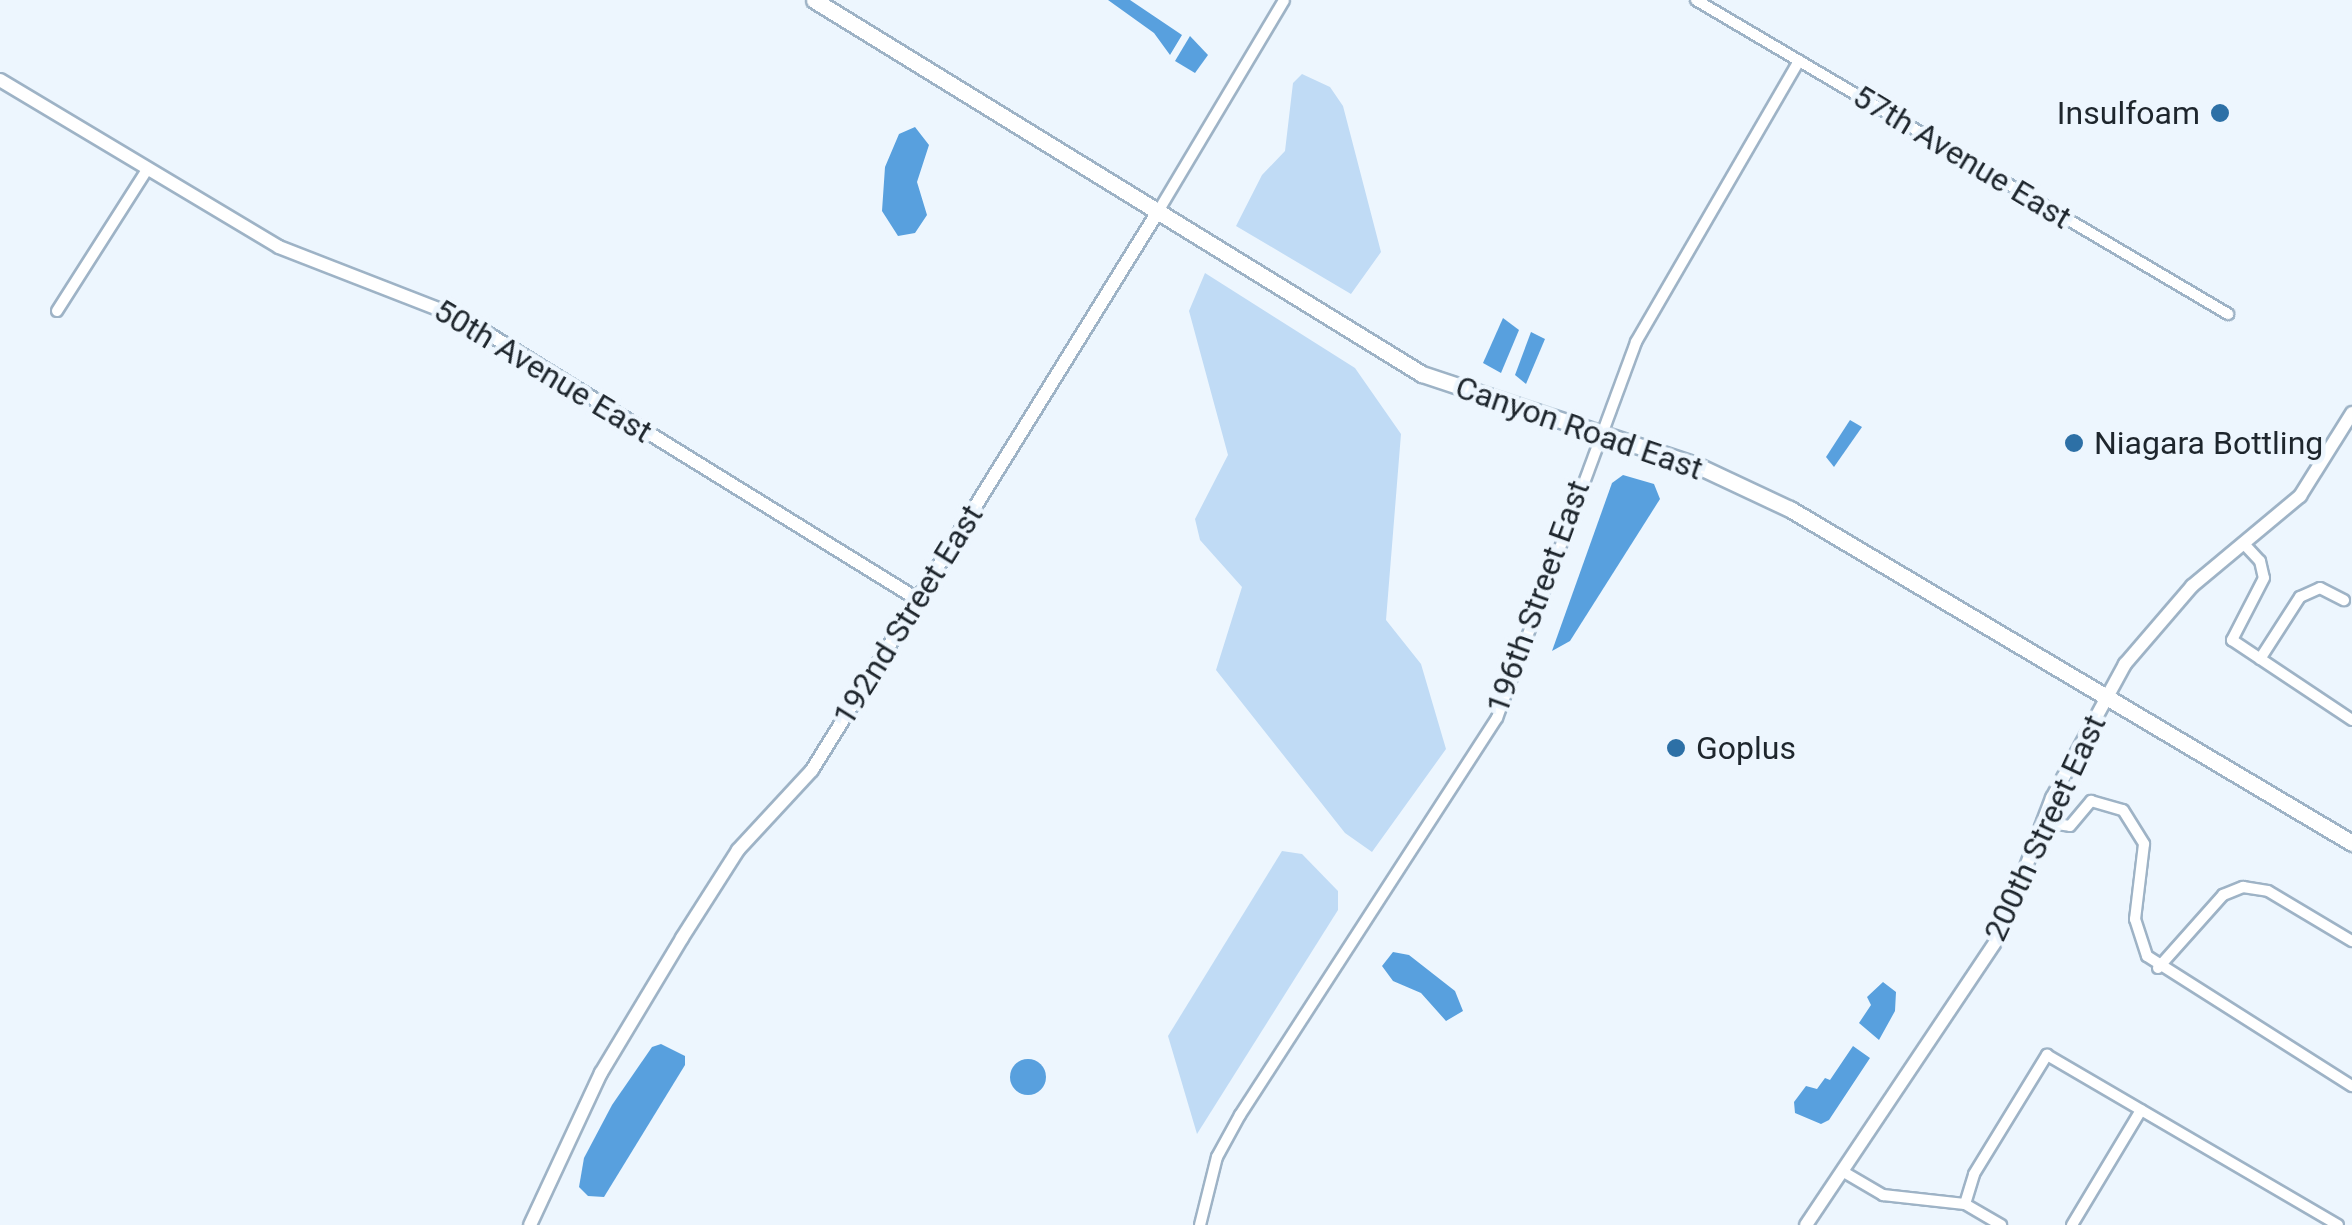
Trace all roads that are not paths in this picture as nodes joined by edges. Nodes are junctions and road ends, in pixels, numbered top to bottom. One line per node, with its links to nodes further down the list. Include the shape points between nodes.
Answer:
1 (1284, 0): 7 (street, 192nd Street East)
2 (1696, 0): 4 (street, 57th Avenue East)
3 (816, 1): 7 (main road, Canyon Road East)
4 (1799, 61): 9 (street, 57th Avenue East); 11 (street, 196th Street East, via 1656,306)
5 (0, 80): 6 (street, 50th Avenue East)
6 (148, 168): 8 (street); 13 (street, 50th Avenue East, via 308,261 437,304)
7 (1159, 210): 11 (main road, Canyon Road East, via 1422,374); 13 (street, 192nd Street East)
8 (57, 311)
9 (2228, 314)
10 (2351, 417): 12 (street, 200th Street East, via 2300,496)
11 (1597, 432): 16 (main road, Canyon Road East, via 1698,466 1790,509); 27 (street, 196th Street East, via 1497,718 1240,1115 1217,1157)
12 (2245, 544): 15 (street, via 2264,578 2232,640); 16 (street, 200th Street East, via 2153,626)
13 (917, 599): 26 (street, 192nd Street East, via 812,770 727,865 601,1073)
14 (2344, 600): 15 (street, via 2320,588 2300,596)
15 (2260, 659): 17 (street)
16 (2106, 698): 18 (street, 200th Street East); 19 (main road, Canyon Road East)
17 (2352, 720)
18 (2042, 822): 21 (street, via 2070,826 2091,801 2116,805 2132,820 2145,852 2134,919); 24 (street, 200th Street East, via 2000,935)
19 (2352, 843)
20 (2352, 940): 21 (street, via 2268,890 2242,887 2223,895)
21 (2158, 968): 22 (street)
22 (2352, 1086)
23 (2141, 1110): 25 (street, via 2047,1055 1974,1174); 30 (street); 31 (street)
24 (1842, 1171): 25 (street, via 1884,1195); 28 (street, 200th Street East)
25 (1965, 1204): 29 (street)
26 (530, 1225)
27 (1200, 1225)
28 (1806, 1225)
29 (2001, 1225)
30 (2072, 1225)
31 (2338, 1225)

